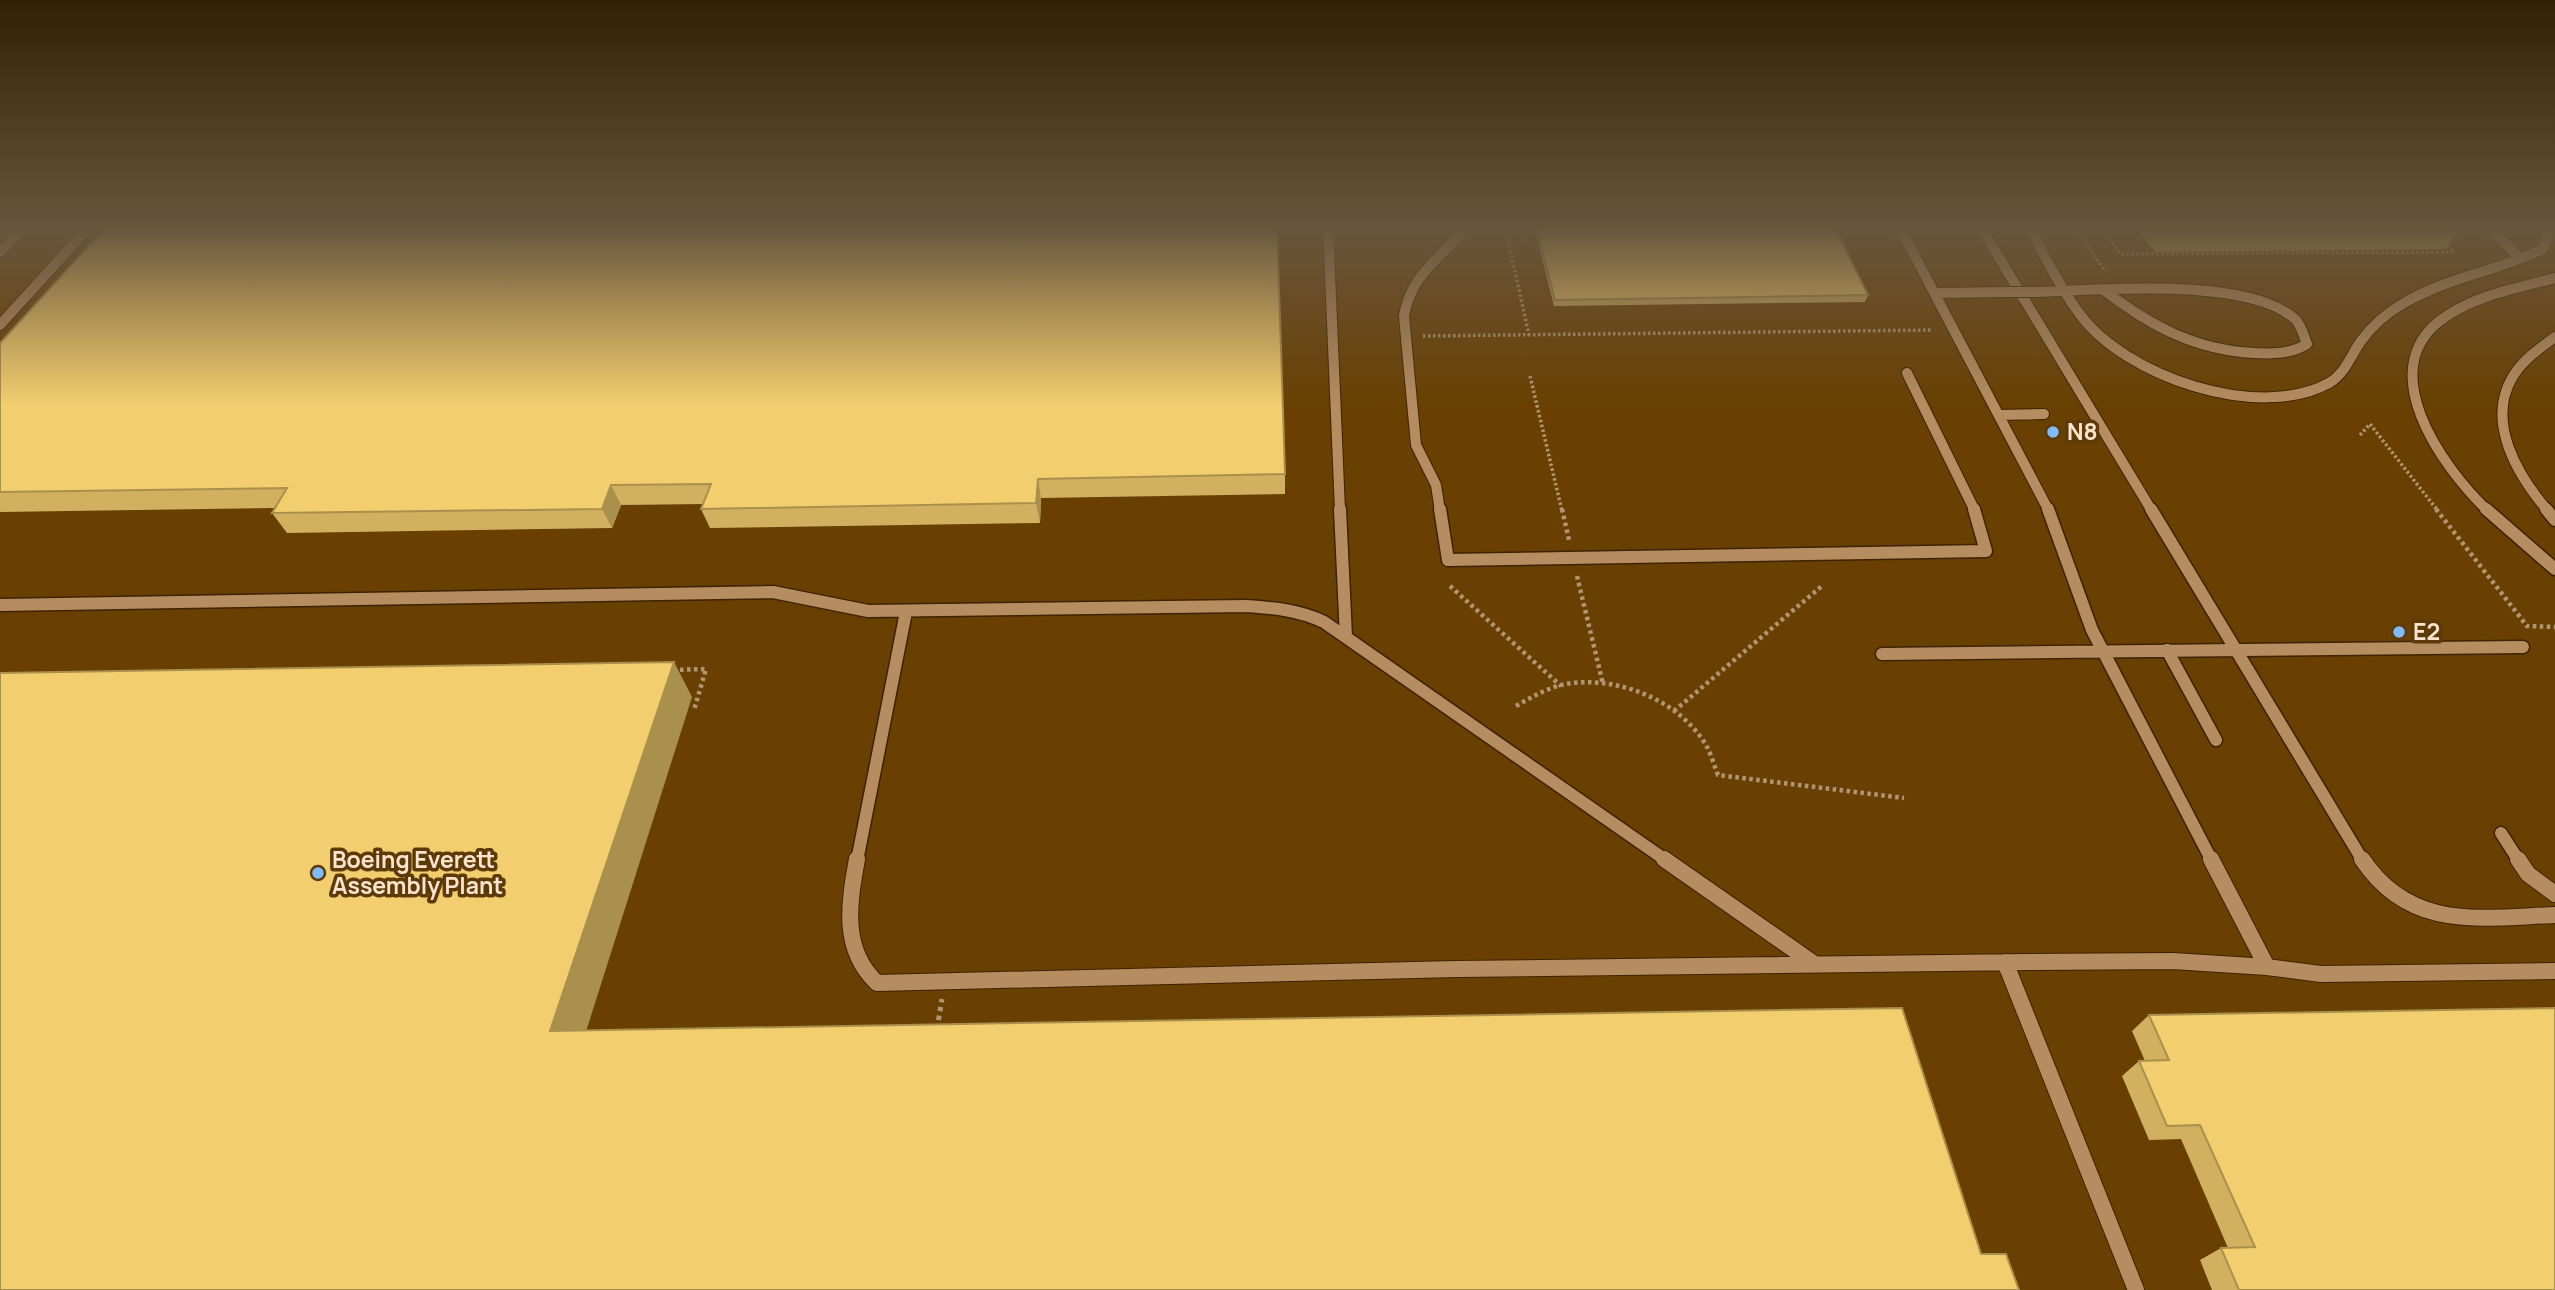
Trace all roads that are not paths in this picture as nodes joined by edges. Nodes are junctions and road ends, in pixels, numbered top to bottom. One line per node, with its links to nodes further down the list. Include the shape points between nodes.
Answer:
1 (35, 286): 12 (street)
2 (1331, 286): 21 (street)
3 (1412, 286): 14 (street, via 1406,296 1407,336 1416,445 1436,485 1448,560 1986,551 1975,512)
4 (1931, 286): 11 (street)
5 (2016, 286): 24 (street)
6 (2064, 286): 10 (street)
7 (2436, 286): 10 (street, via 2400,304 2373,326 2334,379 2315,390 2280,396 2218,391 2153,371 2101,338)
8 (2528, 286): 18 (street, via 2476,302 2428,331 2417,350 2413,378 2416,410 2440,457 2502,525)
9 (2105, 291): 9 (street, via 2242,295 2289,315 2302,325 2306,344 2300,349 2266,353 2203,348 2161,331); 10 (street)
10 (2067, 292): 11 (street, bridge)
11 (1935, 293): 16 (street)
12 (0, 325)
13 (2555, 337): 17 (street, via 2512,374 2505,389 2502,418 2517,468)
14 (1906, 373)
15 (2044, 414): 16 (street)
16 (1999, 415): 25 (street, via 2053,518)
17 (2555, 520)
18 (2555, 569)
19 (0, 605): 20 (street, via 773,592 868,611)
20 (905, 612): 21 (street, via 1246,606 1307,614); 32 (street, via 849,902 852,947 866,974 877,983)
21 (1346, 637): 32 (street)
22 (2523, 647): 24 (street)
23 (2167, 650): 24 (street); 25 (street); 27 (street)
24 (2237, 650): 30 (street, via 2345,832 2384,888 2414,907 2444,917)
25 (2103, 651): 26 (street); 33 (street)
26 (1882, 654)
27 (2216, 740)
28 (2501, 833): 29 (street, via 2528,874)
29 (2555, 894)
30 (2555, 915)
31 (2005, 962): 32 (street); 33 (street, via 2173,961); 35 (street)
32 (1814, 964)
33 (2266, 967): 34 (street, via 2321,974)
34 (2555, 971)
35 (2136, 1290)

